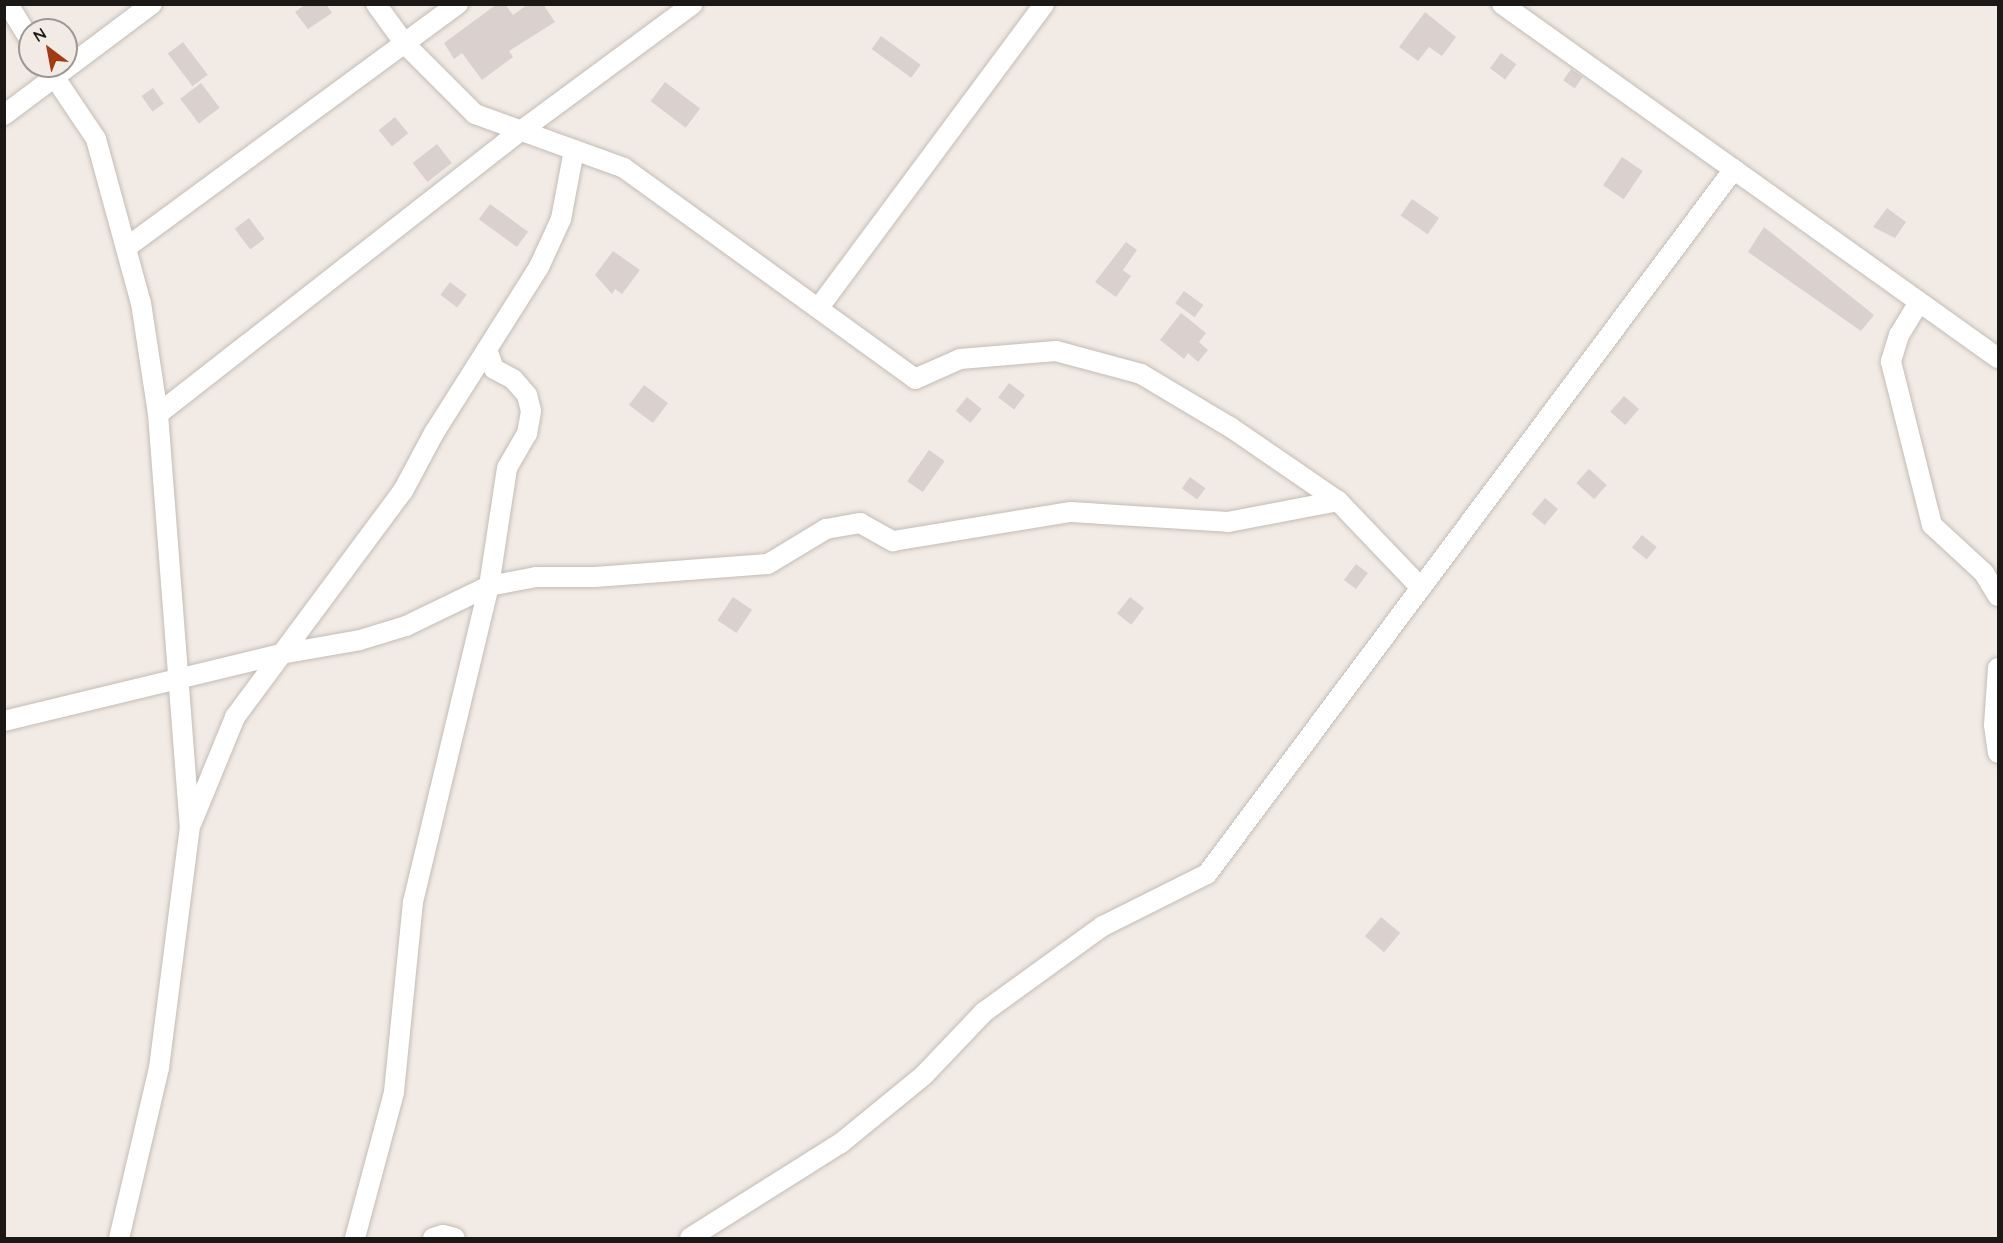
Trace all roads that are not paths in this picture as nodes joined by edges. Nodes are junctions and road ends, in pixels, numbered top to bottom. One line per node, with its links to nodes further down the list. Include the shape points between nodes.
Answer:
1 (8, 4): 8 (street)
2 (152, 4): 10 (street)
3 (376, 4): 9 (street)
4 (458, 4): 9 (street)
5 (693, 4): 14 (street)
6 (1044, 4): 19 (street)
7 (1502, 4): 16 (street)
8 (18, 20)
9 (405, 44): 14 (street, via 475,114); 17 (street)
10 (78, 54)
11 (44, 78): 13 (street)
12 (55, 78): 17 (street, via 96,139)
13 (4, 115)
14 (522, 130): 15 (street); 22 (street)
15 (574, 150): 19 (street, via 624,168); 20 (street, via 561,219 539,267)
16 (1734, 169): 18 (street); 25 (street)
17 (127, 247): 22 (street, via 141,303)
18 (1919, 302): 21 (street); 26 (street, via 1899,335 1890,362 1932,525 1984,573)
19 (820, 306): 23 (street, via 915,379 960,359 1056,351 1141,374 1230,427)
20 (487, 350): 24 (street, via 494,369 513,379 527,395 531,411 527,434 507,468); 27 (street, via 434,433 403,491)
21 (1998, 358)
22 (158, 414): 29 (street)
23 (1338, 501): 24 (street, via 1228,522 1071,512 893,541 860,523 826,529 768,564 595,577 536,577); 25 (street)
24 (489, 586): 27 (street, via 406,626 360,640); 34 (street, via 412,902 394,1092)
25 (1421, 588): 37 (street, via 1207,874 1103,926 984,1012 924,1075 841,1143)
26 (1998, 596)
27 (281, 654): 29 (street); 32 (street, via 235,717)
28 (1998, 668): 31 (street, via 1994,725)
29 (178, 678): 30 (street); 32 (street)
30 (4, 721)
31 (1998, 753)
32 (190, 826): 33 (street, via 159,1068)
33 (119, 1239)
34 (355, 1239)
35 (433, 1239): 36 (street, via 443,1235)
36 (455, 1239)
37 (690, 1239)

